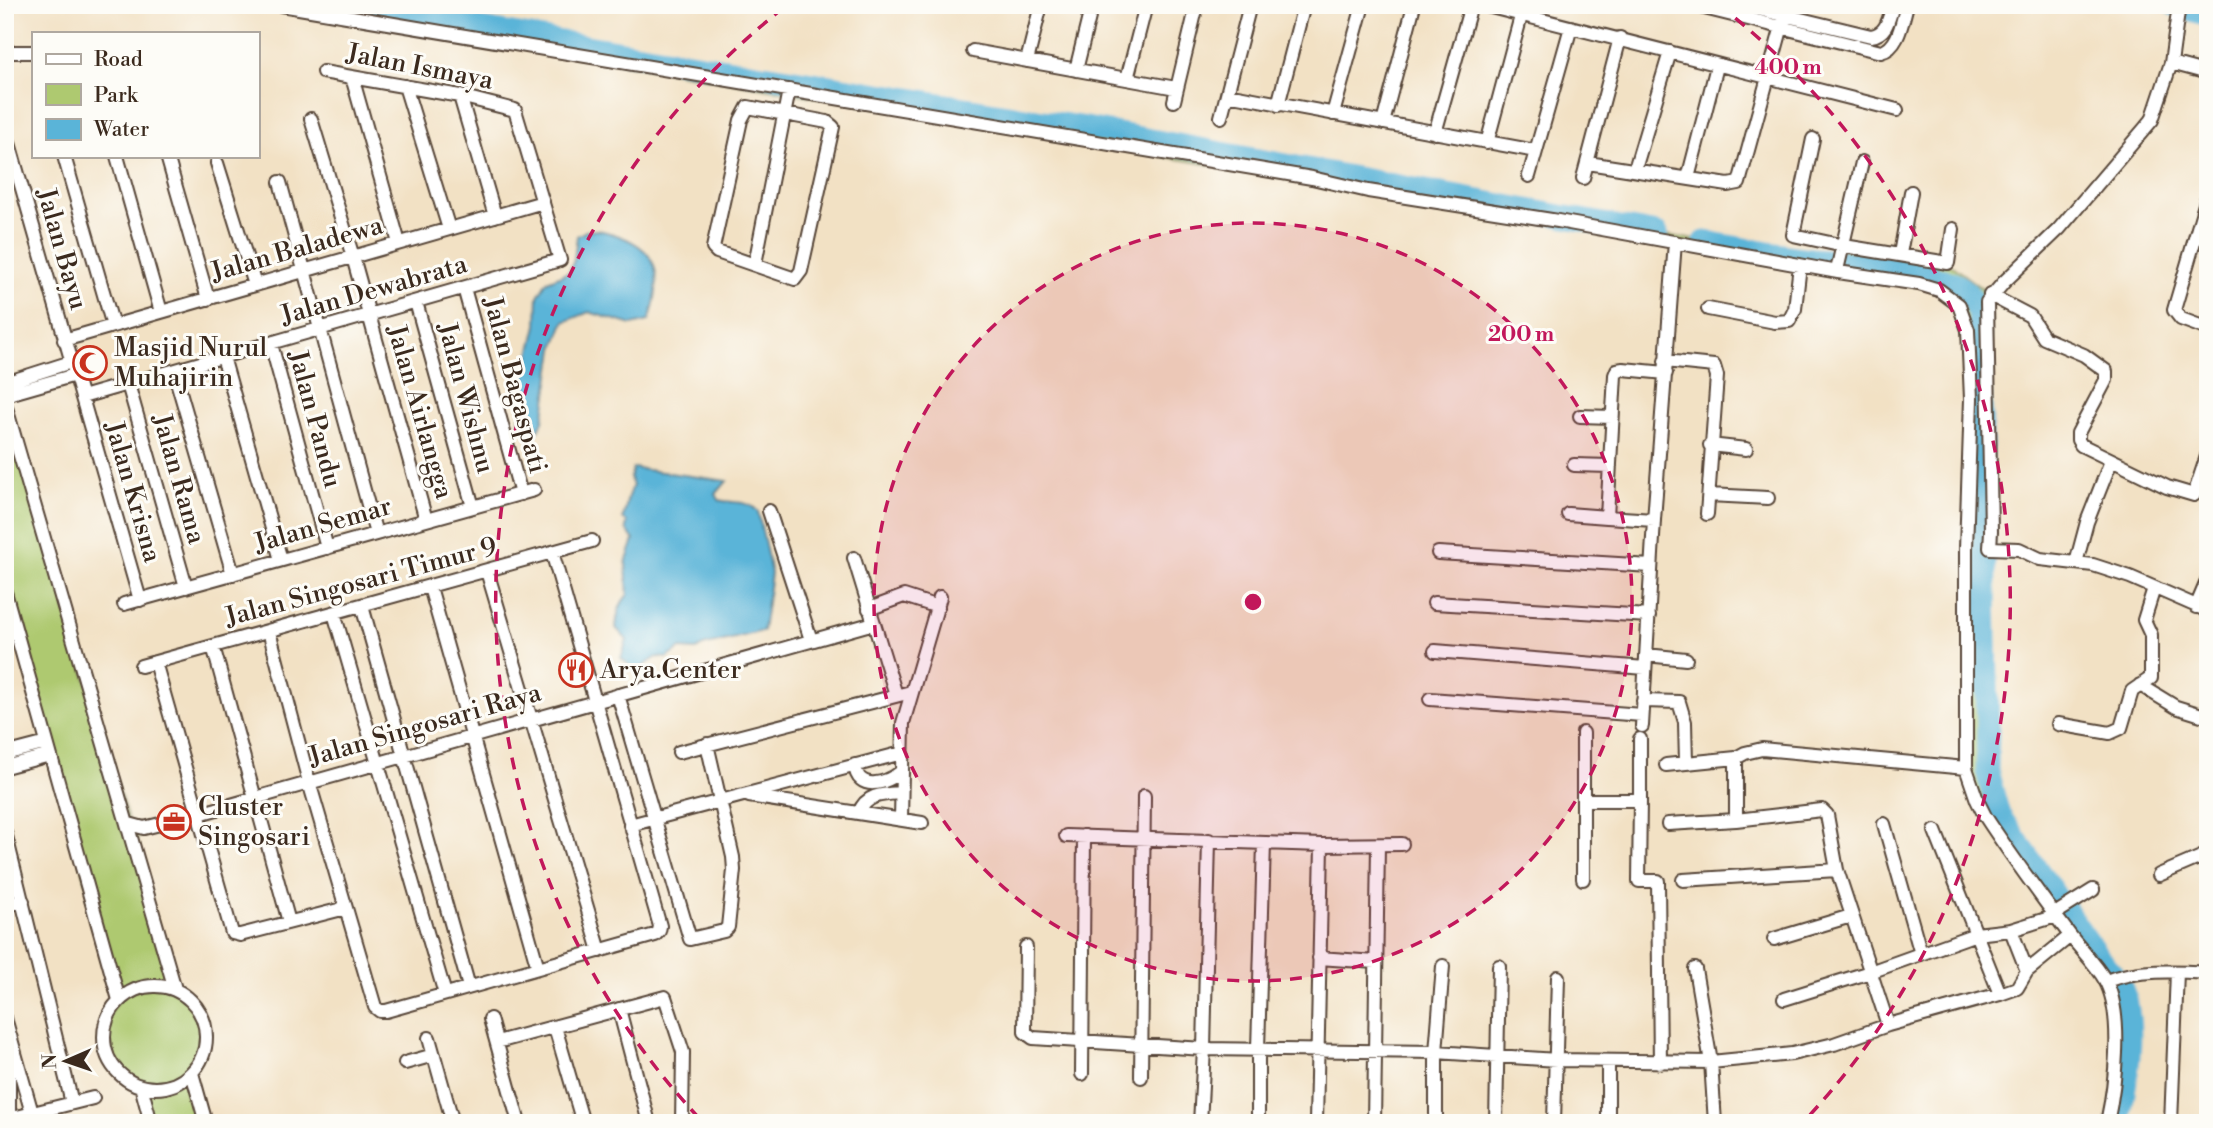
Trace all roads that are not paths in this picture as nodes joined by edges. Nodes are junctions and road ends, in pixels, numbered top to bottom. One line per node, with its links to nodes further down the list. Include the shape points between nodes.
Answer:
1 (281, 5): 16 (street)
2 (1041, 5): 29 (street)
3 (1092, 5): 32 (street)
4 (1146, 5): 37 (street)
5 (1197, 5): 37 (street, via 1175,95)
6 (1250, 5): 40 (street)
7 (1304, 5): 42 (street)
8 (1363, 5): 45 (street)
9 (1414, 5): 48 (street)
10 (1471, 5): 50 (street)
11 (1483, 5): 19 (street)
12 (1692, 5): 21 (street)
13 (1742, 5): 18 (street)
14 (1893, 5): 22 (street)
15 (1907, 5): 24 (street)
16 (311, 8): 39 (street)
17 (2177, 10): 30 (street)
18 (1785, 15): 21 (street); 22 (street, via 1866,36)
19 (1521, 16): 20 (street); 52 (street)
20 (1571, 27): 23 (street); 53 (street)
21 (1782, 29): 24 (street, via 1877,52 1888,50); 36 (street)
22 (1881, 33): 24 (street)
23 (1620, 38): 28 (street); 59 (street)
24 (1895, 42)
25 (973, 51): 29 (street)
26 (5, 52): 27 (street)
27 (32, 52)
28 (1670, 52): 31 (street); 60 (street)
29 (1027, 61): 32 (street)
30 (2171, 63): 34 (street); 83 (street, via 2152,120 2059,229)
31 (1717, 66): 36 (street); 62 (street)
32 (1076, 70): 37 (street)
33 (323, 72): 35 (street, Jalan Ismaya)
34 (2208, 73)
35 (352, 77): 38 (street, Jalan Ismaya); 72 (street)
36 (1769, 77): 43 (street); 62 (street, via 1740,181 1728,185)
37 (1126, 79)
38 (405, 86): 41 (street, Jalan Ismaya); 69 (street)
39 (789, 90): 44 (street); 71 (street)
40 (1227, 94): 42 (street); 46 (street)
41 (460, 96): 67 (street, Jalan Ismaya, via 514,110); 68 (street)
42 (1278, 105): 45 (street)
43 (1897, 110)
44 (785, 113): 77 (street); 77 (street, via 753,107 745,110 713,246 717,252); 77 (street, via 831,124 831,142 800,276 790,279)
45 (1333, 114): 48 (street)
46 (1221, 117)
47 (311, 119): 75 (street, Jalan Airlangga)
48 (1383, 123): 50 (street)
49 (5, 129): 92 (street, Jalan Bayu)
50 (1435, 133): 52 (street)
51 (1813, 139): 73 (street, via 1793,235)
52 (1487, 143): 53 (street)
53 (1536, 151): 61 (street)
54 (65, 158): 89 (street)
55 (118, 158): 87 (street)
56 (168, 158): 84 (street)
57 (1862, 162): 73 (street)
58 (217, 163): 81 (street)
59 (1588, 163): 60 (street); 63 (street)
60 (1635, 169): 62 (street)
61 (1529, 176)
62 (1688, 177)
63 (1583, 178)
64 (280, 182): 80 (street)
65 (1911, 192): 74 (street)
66 (2208, 194): 91 (street, via 2174,310 2181,319)
67 (543, 202): 68 (street, Jalan Baladewa); 76 (street, Jalan Ismaya)
68 (495, 216): 69 (street, Jalan Baladewa)
69 (449, 229): 72 (street, Jalan Baladewa)
70 (1953, 229): 74 (street, via 1948,262)
71 (1675, 242): 78 (street); 95 (street)
72 (399, 243): 75 (street, Jalan Baladewa)
73 (1844, 246): 74 (street); 79 (street)
74 (1900, 254)
75 (353, 257): 80 (street, Jalan Baladewa); 88 (street, Jalan Airlangga)
76 (558, 263): 82 (street, Jalan Dewabrata)
77 (755, 264)
78 (1800, 265): 79 (street); 86 (street, via 1795,309 1789,321 1775,323)
79 (1838, 269): 126 (street, via 1919,284 1939,290 1959,305 1971,351)
80 (304, 271): 81 (street, Jalan Baladewa); 90 (street)
81 (255, 285): 84 (street, Jalan Baladewa)
82 (464, 288): 85 (street, Jalan Dewabrata); 111 (street, Jalan Bagaspati)
83 (1990, 295): 108 (street, via 2030,316 2044,338 2084,355 2105,370 2107,377 2078,440); 126 (street)
84 (208, 299): 87 (street, Jalan Baladewa)
85 (416, 302): 88 (street, Jalan Dewabrata); 116 (street, Jalan Wishnu)
86 (1708, 309)
87 (161, 312): 89 (street, Jalan Baladewa)
88 (369, 315): 90 (street, Jalan Dewabrata); 121 (street, Jalan Airlangga)
89 (113, 326): 92 (street, Jalan Baladewa)
90 (322, 329): 93 (street, Jalan Dewabrata); 123 (street)
91 (2208, 329)
92 (64, 340): 96 (street, Jalan Bayu)
93 (271, 344): 94 (street, Jalan Dewabrata); 125 (street, Jalan Pandu)
94 (223, 357): 97 (street, Jalan Dewabrata); 130 (street)
95 (1666, 367): 104 (street, via 1617,370); 105 (street, via 1714,366 1717,376); 122 (street)
96 (73, 368): 98 (street); 100 (street); 101 (street, Jalan Krisna)
97 (174, 371): 99 (street, Jalan Dewabrata); 134 (street)
98 (5, 383)
99 (128, 384): 101 (street, Jalan Dewabrata); 136 (street, Jalan Rama)
100 (5, 395)
101 (82, 397): 140 (street, Jalan Krisna)
102 (5, 404): 200 (street)
103 (1580, 416): 104 (street)
104 (1612, 417): 110 (street)
105 (1710, 445): 106 (street); 112 (street)
106 (1746, 449)
107 (2208, 453): 113 (street)
108 (2111, 461): 113 (street); 131 (street)
109 (1574, 465): 110 (street)
110 (1610, 466): 120 (street)
111 (528, 492): 116 (street, Jalan Semar)
112 (1709, 495): 114 (street); 119 (street)
113 (2194, 495): 115 (street)
114 (1768, 498)
115 (2208, 499)
116 (473, 507): 121 (street, Jalan Semar)
117 (769, 511): 150 (street)
118 (1568, 514): 120 (street)
119 (1707, 514)
120 (1607, 517): 122 (street)
121 (426, 520): 123 (street, Jalan Semar)
122 (1654, 520): 132 (street)
123 (376, 534): 125 (street, Jalan Semar)
124 (593, 541): 127 (street, Jalan Singosari Timur 9)
125 (327, 548): 130 (street, Jalan Semar)
126 (1978, 549): 131 (street, via 2019,549 2040,559); 182 (street)
127 (552, 552): 133 (street, Jalan Singosari Timur 9); 162 (street)
128 (1438, 553): 132 (street)
129 (854, 558): 144 (street)
130 (281, 560): 134 (street, Jalan Semar)
131 (2076, 564): 138 (street, via 2093,565)
132 (1651, 566): 147 (street)
133 (487, 571): 137 (street, Jalan Singosari Timur 9); 165 (street)
134 (233, 574): 136 (street, Jalan Semar)
135 (2208, 579): 145 (street)
136 (186, 587): 140 (street, Jalan Semar)
137 (430, 587): 143 (street, Jalan Singosari Timur 9); 169 (street)
138 (2154, 588): 145 (street); 157 (street, via 2144,620 2151,635 2151,678)
139 (5, 592): 171 (street)
140 (141, 600): 142 (street, Jalan Semar)
141 (1434, 603): 147 (street)
142 (124, 604)
143 (362, 606): 146 (street, Jalan Singosari Timur 9); 175 (street)
144 (869, 609): 148 (street); 158 (street, via 904,596 939,602)
145 (2202, 609)
146 (334, 613): 149 (street, Jalan Singosari Timur 9); 178 (street)
147 (1649, 616): 155 (street)
148 (874, 623): 150 (street, Jalan Singosari Raya); 160 (street)
149 (269, 631): 151 (street, Jalan Singosari Timur 9); 185 (street)
150 (811, 640): 159 (street, Jalan Singosari Raya)
151 (213, 646): 154 (street, Jalan Singosari Timur 9); 189 (street)
152 (1435, 651): 155 (street)
153 (1686, 659): 155 (street)
154 (155, 662): 156 (street, Jalan Singosari Timur 9); 195 (street)
155 (1646, 662): 163 (street)
156 (141, 666)
157 (2140, 685): 164 (street, via 2176,707); 166 (street, via 2130,695 2119,731)
158 (911, 692): 160 (street); 173 (street)
159 (618, 695): 162 (street, Jalan Singosari Raya); 196 (street)
160 (896, 695): 170 (street)
161 (1430, 699): 167 (street)
162 (595, 701): 165 (street, Jalan Singosari Raya); 203 (street)
163 (1643, 701): 167 (street); 177 (street, via 1679,702 1685,722)
164 (2208, 717)
165 (531, 719): 169 (street, Jalan Singosari Raya); 233 (street)
166 (2058, 724)
167 (1641, 727): 191 (street)
168 (1583, 733): 190 (street)
169 (473, 735): 175 (street, Jalan Singosari Raya); 239 (street)
170 (707, 744): 172 (street); 192 (street)
171 (48, 749): 174 (street); 181 (street); 252 (street)
172 (679, 752)
173 (902, 753): 179 (street); 183 (street)
174 (5, 754)
175 (404, 755): 178 (street, Jalan Singosari Raya); 247 (street)
176 (1736, 758): 177 (street); 182 (street, via 1762,749); 198 (street)
177 (1686, 763): 180 (street)
178 (377, 764): 185 (street, Jalan Singosari Raya); 249 (street)
179 (855, 765): 183 (street, via 855,772 871,784 883,783); 184 (street)
180 (1666, 765)
181 (5, 768)
182 (1966, 768): 225 (street, via 1985,816)
183 (901, 772): 186 (street)
184 (795, 781): 187 (street); 193 (street, via 800,793)
185 (309, 782): 189 (street, Jalan Singosari Raya); 224 (street)
186 (901, 793): 194 (street, via 870,797); 197 (street)
187 (741, 795): 192 (street); 193 (street)
188 (1144, 796): 209 (street)
189 (254, 797): 195 (street, Jalan Singosari Raya); 227 (street)
190 (1583, 800): 191 (street); 219 (street)
191 (1640, 800): 274 (street, via 1639,881 1658,881)
192 (720, 801): 196 (street); 196 (street, via 734,863 728,928 695,939 688,935)
193 (797, 803): 194 (street)
194 (859, 813): 197 (street)
195 (195, 815): 204 (street); 227 (street, via 230,930 235,935)
196 (654, 818): 203 (street)
197 (901, 819): 199 (street)
198 (1736, 820): 201 (street); 217 (street, via 1824,811)
199 (922, 823)
200 (129, 824): 204 (street); 211 (street)
201 (1668, 824)
202 (1884, 824): 234 (street)
203 (630, 825): 233 (street, via 659,931)
204 (144, 830): 211 (street)
205 (1935, 831): 229 (street)
206 (5, 832): 222 (street)
207 (1066, 836): 208 (street)
208 (1084, 836): 209 (street); 259 (street)
209 (1144, 837): 210 (street); 261 (street)
210 (1209, 841): 212 (street); 263 (street)
211 (134, 842): 248 (street)
212 (1264, 843): 214 (street); 264 (street)
213 (1402, 844): 215 (street)
214 (1322, 845): 215 (street); 235 (street)
215 (1378, 845): 236 (street)
216 (2208, 854): 218 (street)
217 (1836, 870): 220 (street); 226 (street)
218 (2159, 874)
219 (1583, 879)
220 (1683, 880)
221 (2093, 890): 225 (street)
222 (23, 901): 223 (street); 280 (street)
223 (5, 905)
224 (346, 908): 227 (street); 249 (street, via 374,1007 386,1011)
225 (2058, 913): 228 (street); 230 (street)
226 (1851, 916): 231 (street); 242 (street)
227 (289, 922)
228 (2011, 930): 229 (street); 241 (street)
229 (1976, 934): 234 (street); 250 (street)
230 (2070, 936): 241 (street); 246 (street)
231 (1774, 939)
232 (1026, 947): 259 (street, via 1026,1035)
233 (600, 951): 239 (street)
234 (1921, 954): 242 (street)
235 (1319, 958): 236 (street); 265 (street)
236 (1376, 962): 266 (street)
237 (1443, 966): 267 (street)
238 (1499, 966): 269 (street)
239 (538, 968): 247 (street)
240 (1695, 969): 272 (street)
241 (2027, 971): 250 (street, via 2017,988)
242 (1870, 972): 251 (street); 256 (street)
243 (2177, 972): 244 (street); 246 (street); 300 (street)
244 (2208, 973)
245 (1558, 977): 270 (street)
246 (2110, 979): 299 (street, via 2115,1078)
247 (469, 987): 249 (street)
248 (175, 989): 252 (street, via 145,986); 275 (street, via 198,1008 205,1027 203,1056)
249 (444, 994)
250 (2000, 994): 256 (street)
251 (1784, 999)
252 (119, 1000): 278 (street, via 105,1026 107,1055 117,1071)
253 (619, 1009): 257 (street); 288 (street); 289 (street, via 665,996 682,1052)
254 (5, 1018): 262 (street)
255 (490, 1019): 260 (street)
256 (1888, 1026): 272 (street, via 1792,1054)
257 (555, 1027): 260 (street); 287 (street)
258 (429, 1038): 268 (street)
259 (1082, 1041): 261 (street); 276 (street)
260 (497, 1042): 286 (street)
261 (1141, 1045): 263 (street); 277 (street)
262 (9, 1046): 281 (street); 282 (street)
263 (1204, 1049): 264 (street); 290 (street)
264 (1258, 1049): 265 (street); 291 (street)
265 (1317, 1050): 266 (street); 292 (street)
266 (1376, 1051): 267 (street); 293 (street)
267 (1436, 1052): 269 (street); 294 (street)
268 (434, 1055): 273 (street); 285 (street)
269 (1497, 1058): 270 (street); 295 (street)
270 (1557, 1060): 271 (street); 296 (street)
271 (1608, 1062): 274 (street); 297 (street)
272 (1711, 1062): 274 (street); 298 (street)
273 (405, 1063)
274 (1660, 1063)
275 (192, 1073): 278 (street, via 164,1088); 284 (street)
276 (1082, 1074)
277 (1141, 1077)
278 (141, 1086): 283 (street)
279 (93, 1098): 280 (street)
280 (72, 1103): 281 (street)
281 (33, 1113): 282 (street)
282 (7, 1120)
283 (151, 1123)
284 (206, 1123)
285 (453, 1123)
286 (519, 1123)
287 (583, 1123)
288 (649, 1123)
289 (682, 1123)
290 (1200, 1123)
291 (1258, 1123)
292 (1316, 1123)
293 (1374, 1123)
294 (1436, 1123)
295 (1496, 1123)
296 (1554, 1123)
297 (1608, 1123)
298 (1715, 1123)
299 (2107, 1123)
300 (2171, 1123)

